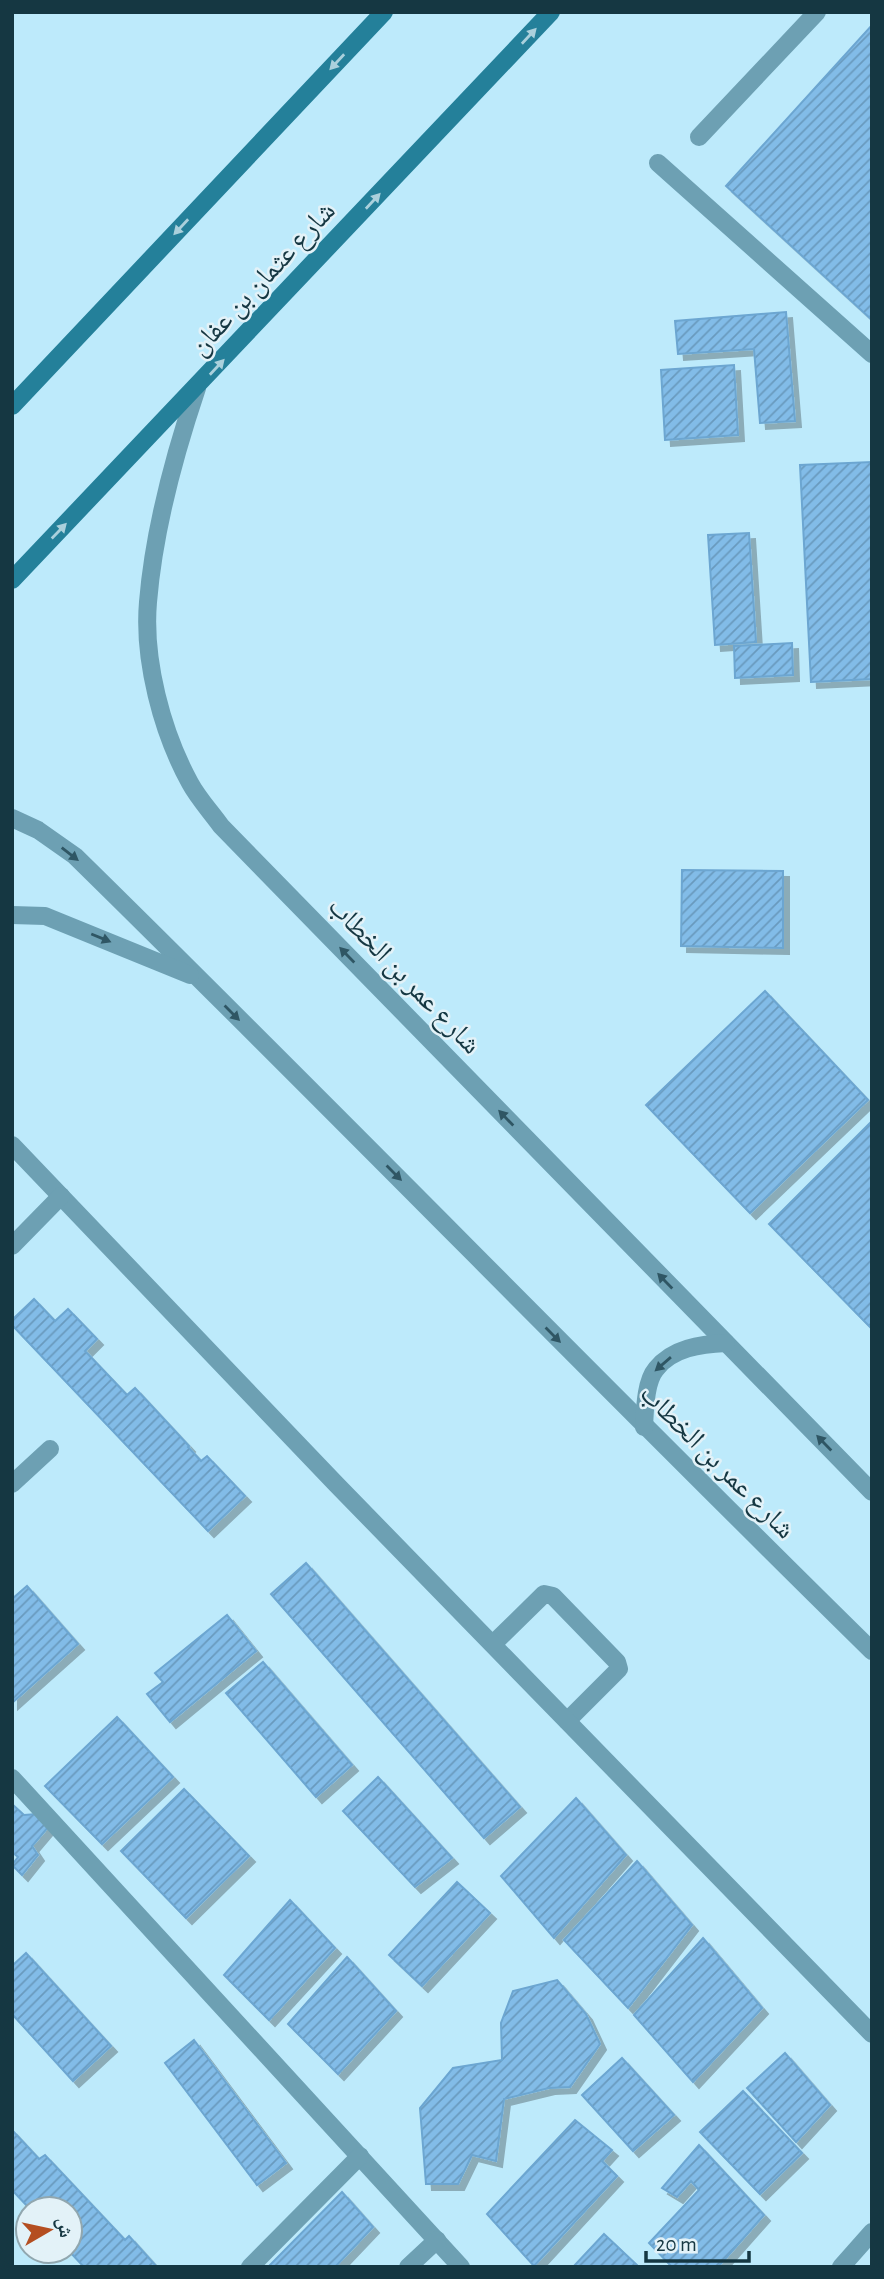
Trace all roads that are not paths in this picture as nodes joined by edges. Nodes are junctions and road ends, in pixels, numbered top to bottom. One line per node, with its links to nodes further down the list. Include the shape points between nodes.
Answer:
1 (384, 12): 8 (main road, one-way to 8)
2 (551, 12): 7 (main road, شارع عثمان بن عفان, one-way to 2)
3 (817, 12): 4 (street)
4 (699, 137)
5 (658, 163): 6 (street)
6 (872, 354)
7 (197, 388): 9 (main road, شارع عثمان بن عفان, one-way to 7); 16 (street, شارع عمر بن الخطاب, one-way to 7, via 221,826 190,783 164,726 150,666 147,604 165,499)
8 (12, 406)
9 (12, 580)
10 (12, 818): 12 (street, شارع عمر بن الخطاب, one-way to 12, via 75,856)
11 (12, 915): 12 (street, one-way to 12, via 45,916)
12 (197, 978): 17 (street, شارع عمر بن الخطاب, one-way to 17)
13 (12, 1145): 14 (street)
14 (61, 1196): 15 (street); 21 (street)
15 (12, 1246)
16 (726, 1343): 17 (street, one-way to 17, via 699,1344 655,1369 646,1397); 20 (street, شارع عمر بن الخطاب, one-way to 16)
17 (644, 1427): 22 (street, شارع عمر بن الخطاب)
18 (50, 1449): 19 (street)
19 (12, 1484)
20 (872, 1492)
21 (493, 1644): 23 (street); 23 (street, via 547,1594 617,1662 619,1669)
22 (872, 1651)
23 (567, 1721): 25 (street)
24 (12, 1778): 26 (street)
25 (872, 2034)
26 (360, 2156): 28 (street); 30 (street)
27 (872, 2232): 29 (street)
28 (437, 2240): 31 (street); 32 (street)
29 (846, 2265)
30 (250, 2267)
31 (408, 2267)
32 (461, 2267)

